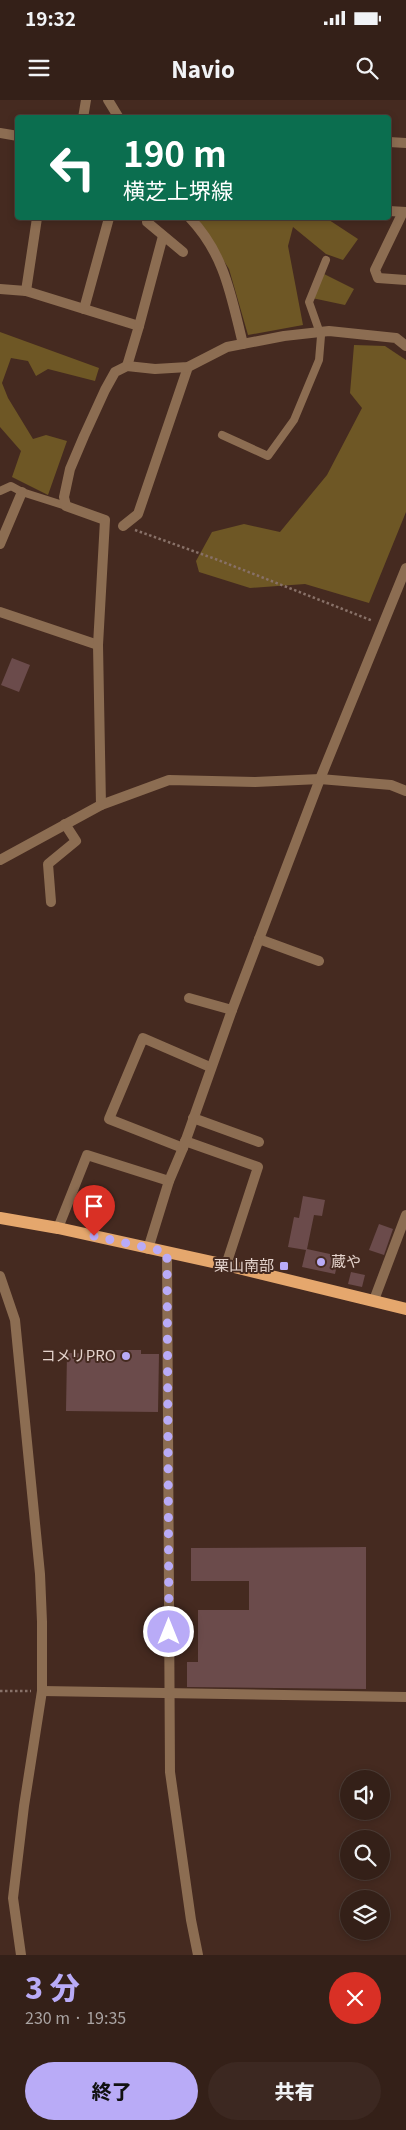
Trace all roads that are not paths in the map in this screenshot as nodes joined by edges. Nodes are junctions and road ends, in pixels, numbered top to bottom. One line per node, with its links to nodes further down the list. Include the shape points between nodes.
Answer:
1 (86, 100): 3 (street)
2 (108, 100): 4 (street)
3 (84, 115)
4 (117, 115)
5 (0, 133): 6 (street)
6 (15, 136)
7 (391, 142): 8 (street)
8 (406, 142)
9 (391, 211): 10 (street)
10 (405, 212): 18 (street, via 375,270 378,278)
11 (37, 220): 20 (street)
12 (108, 220): 21 (street)
13 (192, 220): 24 (street, via 202,230 226,275)
14 (147, 222): 15 (street)
15 (163, 236): 16 (street); 22 (street)
16 (183, 252)
17 (326, 260): 23 (lane, via 309,302)
18 (406, 280)
19 (0, 289): 20 (street)
20 (26, 291): 21 (street)
21 (84, 309): 22 (street)
22 (139, 326): 26 (street)
23 (320, 332): 24 (street); 25 (street, via 396,338); 28 (lane, via 319,360 294,420 268,456)
24 (243, 344): 27 (street, via 227,347)
25 (406, 346)
26 (126, 366): 27 (street, via 155,369); 31 (street, via 115,372 104,390 70,469 64,497)
27 (188, 367): 32 (street, via 138,514)
28 (222, 435)
29 (0, 491): 30 (lane, via 11,486)
30 (22, 492): 31 (lane); 33 (street)
31 (66, 506): 36 (street, via 105,520)
32 (123, 526)
33 (0, 544)
34 (406, 568): 37 (street)
35 (0, 612): 36 (street)
36 (98, 645): 39 (street)
37 (320, 779): 38 (street, via 392,785); 39 (street, via 255,782 168,780); 43 (street)
38 (406, 790)
39 (101, 805): 40 (street)
40 (65, 824): 41 (street); 42 (street, via 76,841 48,864)
41 (0, 860)
42 (51, 902)
43 (259, 939): 44 (street); 46 (street)
44 (319, 961)
45 (189, 998): 46 (street)
46 (232, 1010): 47 (street)
47 (210, 1067): 48 (street); 50 (street, via 143,1038 108,1119)
48 (193, 1118): 49 (street); 50 (street)
49 (259, 1142)
50 (184, 1145): 51 (street); 57 (street, via 258,1167)
51 (169, 1181): 54 (street, via 87,1155); 55 (street)
52 (406, 1215): 59 (street)
53 (0, 1218): 54 (main road)
54 (58, 1228): 55 (main road)
55 (148, 1249): 56 (main road)
56 (167, 1252): 57 (main road); 62 (street)
57 (226, 1265): 59 (main road)
58 (0, 1276): 61 (street, via 15,1320 40,1574)
59 (374, 1300): 60 (main road)
60 (406, 1308)
61 (42, 1690): 62 (street); 64 (street, via 13,1898)
62 (169, 1692): 63 (street); 65 (street, via 173,1802)
63 (406, 1697)
64 (21, 1955)
65 (198, 1955)

